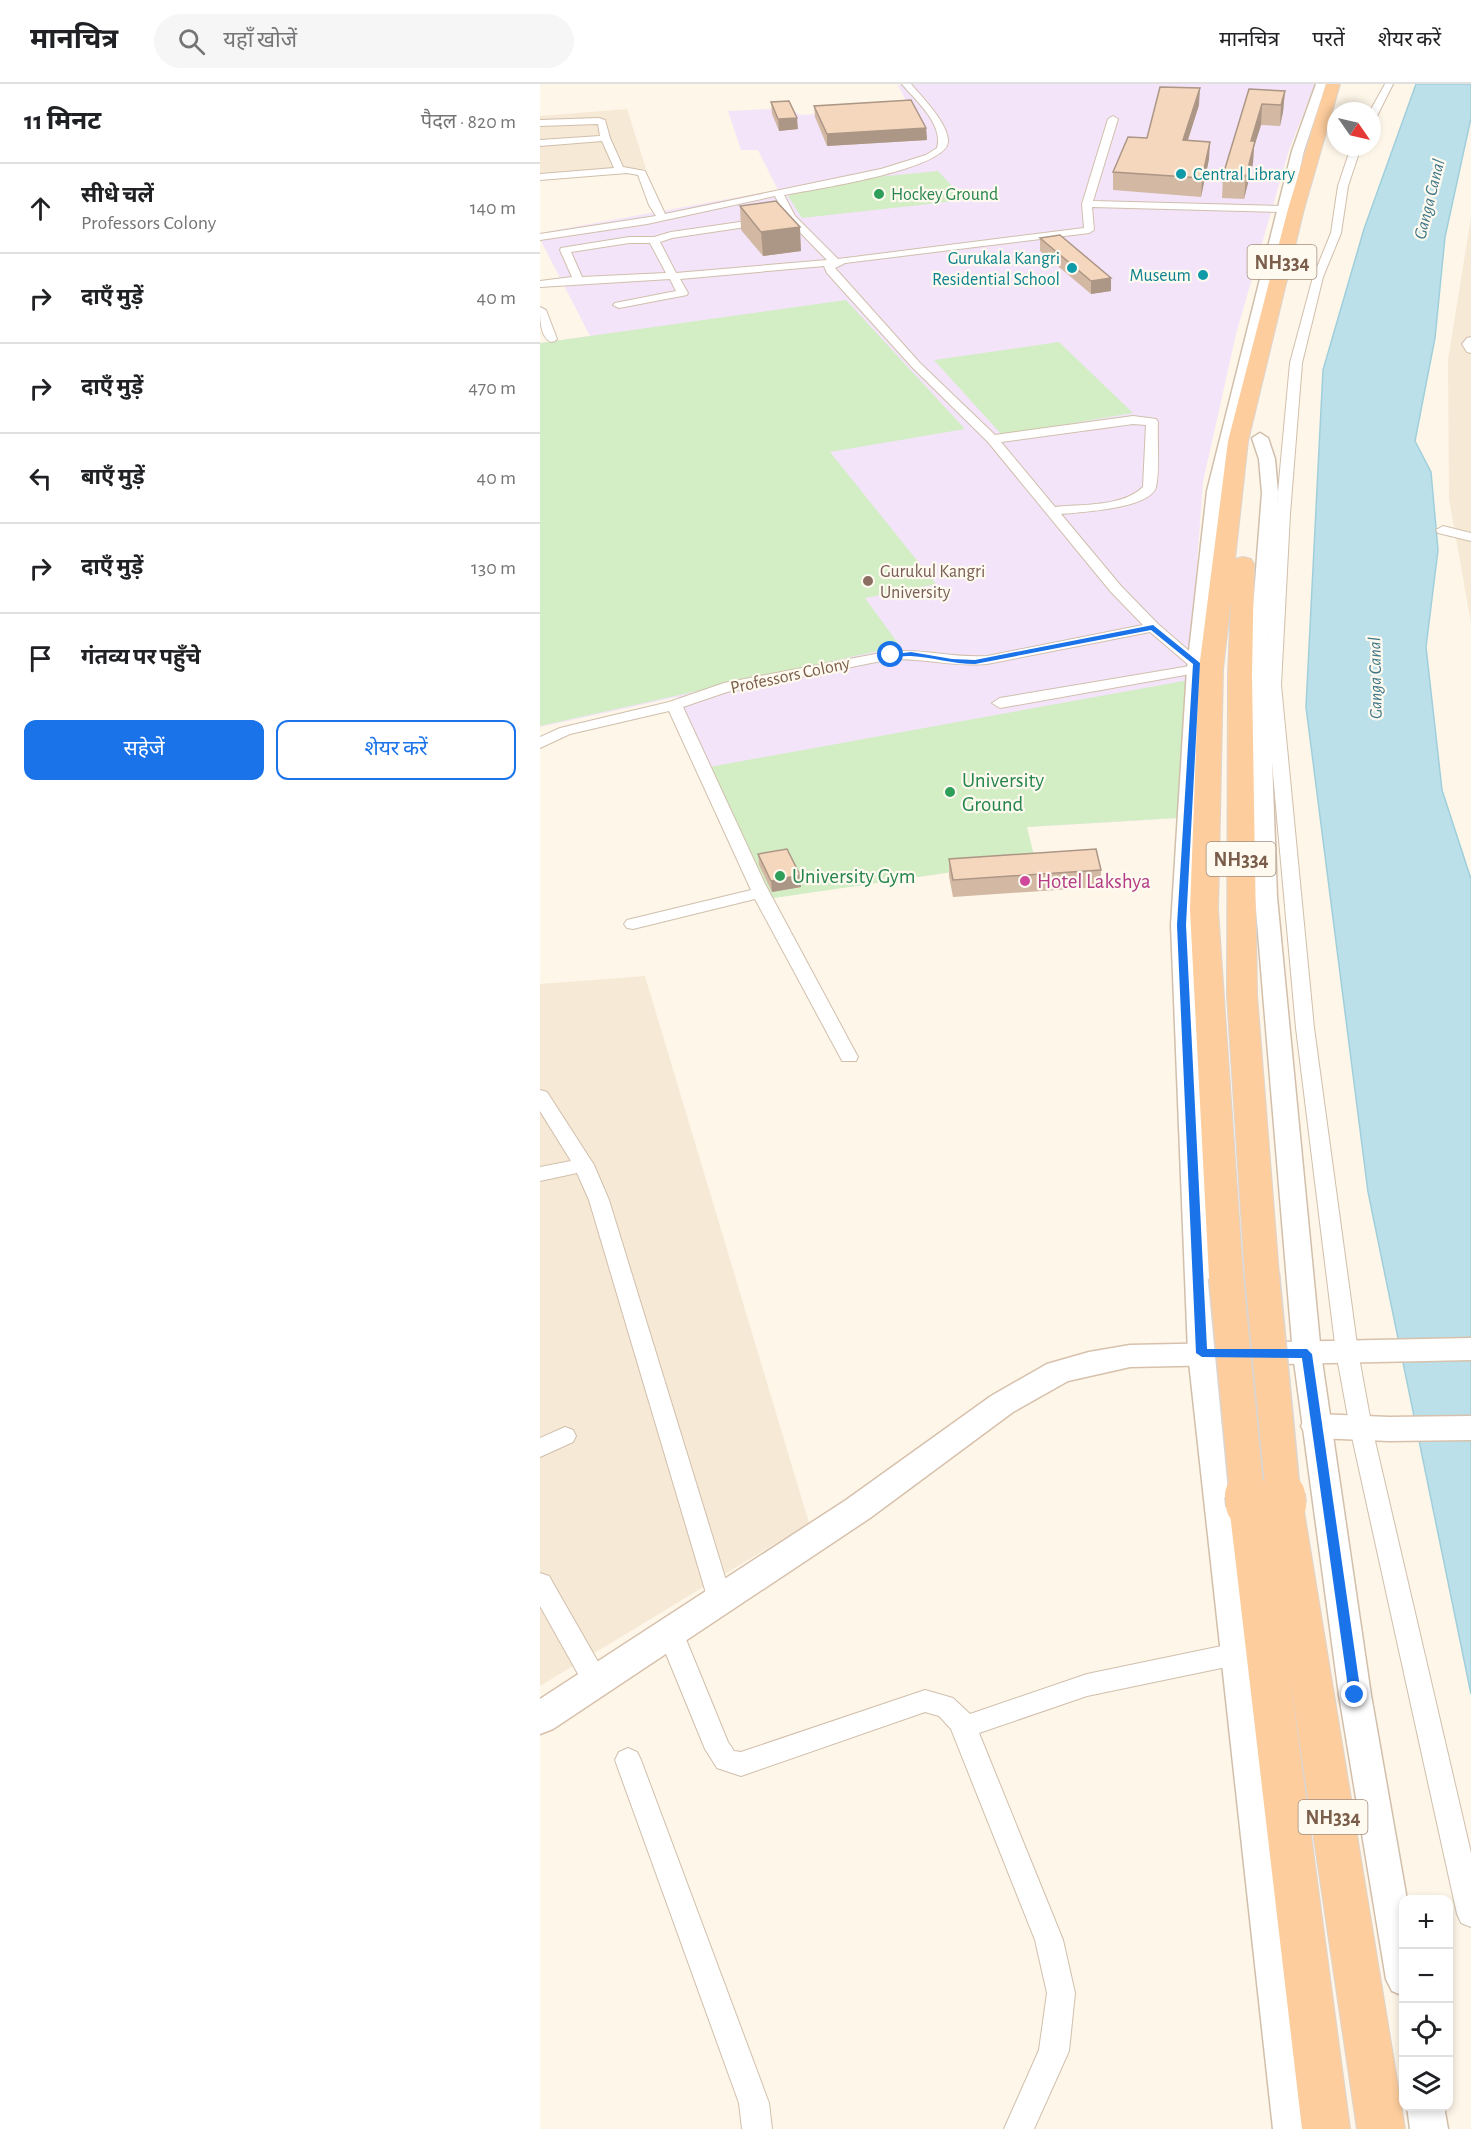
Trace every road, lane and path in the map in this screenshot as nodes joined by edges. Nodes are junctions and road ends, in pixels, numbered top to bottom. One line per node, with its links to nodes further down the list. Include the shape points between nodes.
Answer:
1 (906, 84): 17 (street, via 928,108 938,127 943,143 940,150 891,171)
2 (1321, 84): 19 (street, via 1298,151)
3 (1334, 84): 61 (highway, NH334, bridge, via 1296,209 1238,441 1211,669 1204,910 1226,1277)
4 (1389, 84): 5 (street)
5 (1379, 102)
6 (1113, 119): 18 (street)
7 (542, 123): 8 (street, via 599,121); 9 (street)
8 (605, 138): 9 (street); 14 (street)
9 (545, 143): 10 (street)
10 (554, 153)
11 (1328, 156): 20 (highway)
12 (1353, 156): 53 (street, via 1343,186 1336,233 1318,277 1296,363 1273,685 1305,1028)
13 (557, 164): 15 (street)
14 (620, 171): 15 (street); 22 (street, via 642,173)
15 (560, 176): 16 (street)
16 (540, 177)
17 (778, 193): 21 (street); 22 (street)
18 (1087, 204): 19 (street); 25 (street, via 1089,230)
19 (1284, 209): 40 (street, via 1215,491)
20 (1313, 211)
21 (791, 217): 24 (street); 25 (street)
22 (662, 218): 23 (street)
23 (540, 237)
24 (655, 240): 26 (street); 27 (street, via 565,250)
25 (835, 262): 26 (street); 35 (street, via 831,271 916,365)
26 (674, 276): 27 (street); 29 (street, via 681,294)
27 (578, 280): 28 (street)
28 (540, 284)
29 (619, 305)
30 (540, 310): 31 (street)
31 (551, 339)
32 (1471, 340): 33 (street)
33 (1471, 350)
34 (1262, 427): 55 (street, via 1270,493 1259,647 1266,897); 61 (highway, NH334, bridge, via 1250,496 1241,589 1240,719 1242,995 1262,1275)
35 (992, 439): 36 (street); 36 (street, via 1133,420 1152,422 1146,494 1130,501)
36 (1054, 511): 39 (street, via 1116,589)
37 (1443, 530): 38 (street)
38 (1471, 537)
39 (1153, 627): 40 (street); 42 (street, Professors Colony, via 975,662 891,655 754,681)
40 (1196, 666): 41 (street); 54 (street, via 1182,925)
41 (1000, 703)
42 (674, 705): 43 (street, Professors Colony); 46 (street)
43 (565, 731): 44 (street); 45 (street, Professors Colony)
44 (540, 735)
45 (540, 743)
46 (760, 893): 47 (street); 48 (street)
47 (633, 924)
48 (849, 1057)
49 (540, 1096): 50 (street)
50 (584, 1165): 51 (street); 63 (street, via 616,1250)
51 (540, 1174)
52 (1471, 1349): 53 (main road)
53 (1347, 1352): 55 (main road); 57 (street)
54 (1202, 1353): 55 (main road); 63 (main road, via 1130,1356 1058,1372 1002,1404 858,1509); 65 (street)
55 (1307, 1354): 56 (street)
56 (1317, 1426): 57 (main road); 71 (street, via 1355,1695)
57 (1375, 1428): 58 (main road); 70 (street)
58 (1471, 1428)
59 (565, 1436): 60 (street)
60 (540, 1448)
61 (1266, 1505): 76 (highway, NH334); 77 (highway, NH334)
62 (540, 1583): 66 (street)
63 (720, 1600): 64 (main road)
64 (670, 1632): 66 (main road); 68 (street, via 726,1760 741,1764 925,1701 942,1703)
65 (1236, 1654): 68 (street, via 1087,1684); 75 (street)
66 (596, 1682): 67 (main road)
67 (540, 1718)
68 (964, 1727): 74 (street, via 1049,1940 1061,1993 1054,2051)
69 (628, 1760): 73 (street, via 754,2103)
70 (1471, 1914)
71 (1399, 1950)
72 (1426, 2111): 78 (street)
73 (757, 2129)
74 (1019, 2129)
75 (1292, 2129)
76 (1326, 2129)
77 (1381, 2129)
78 (1429, 2129)

